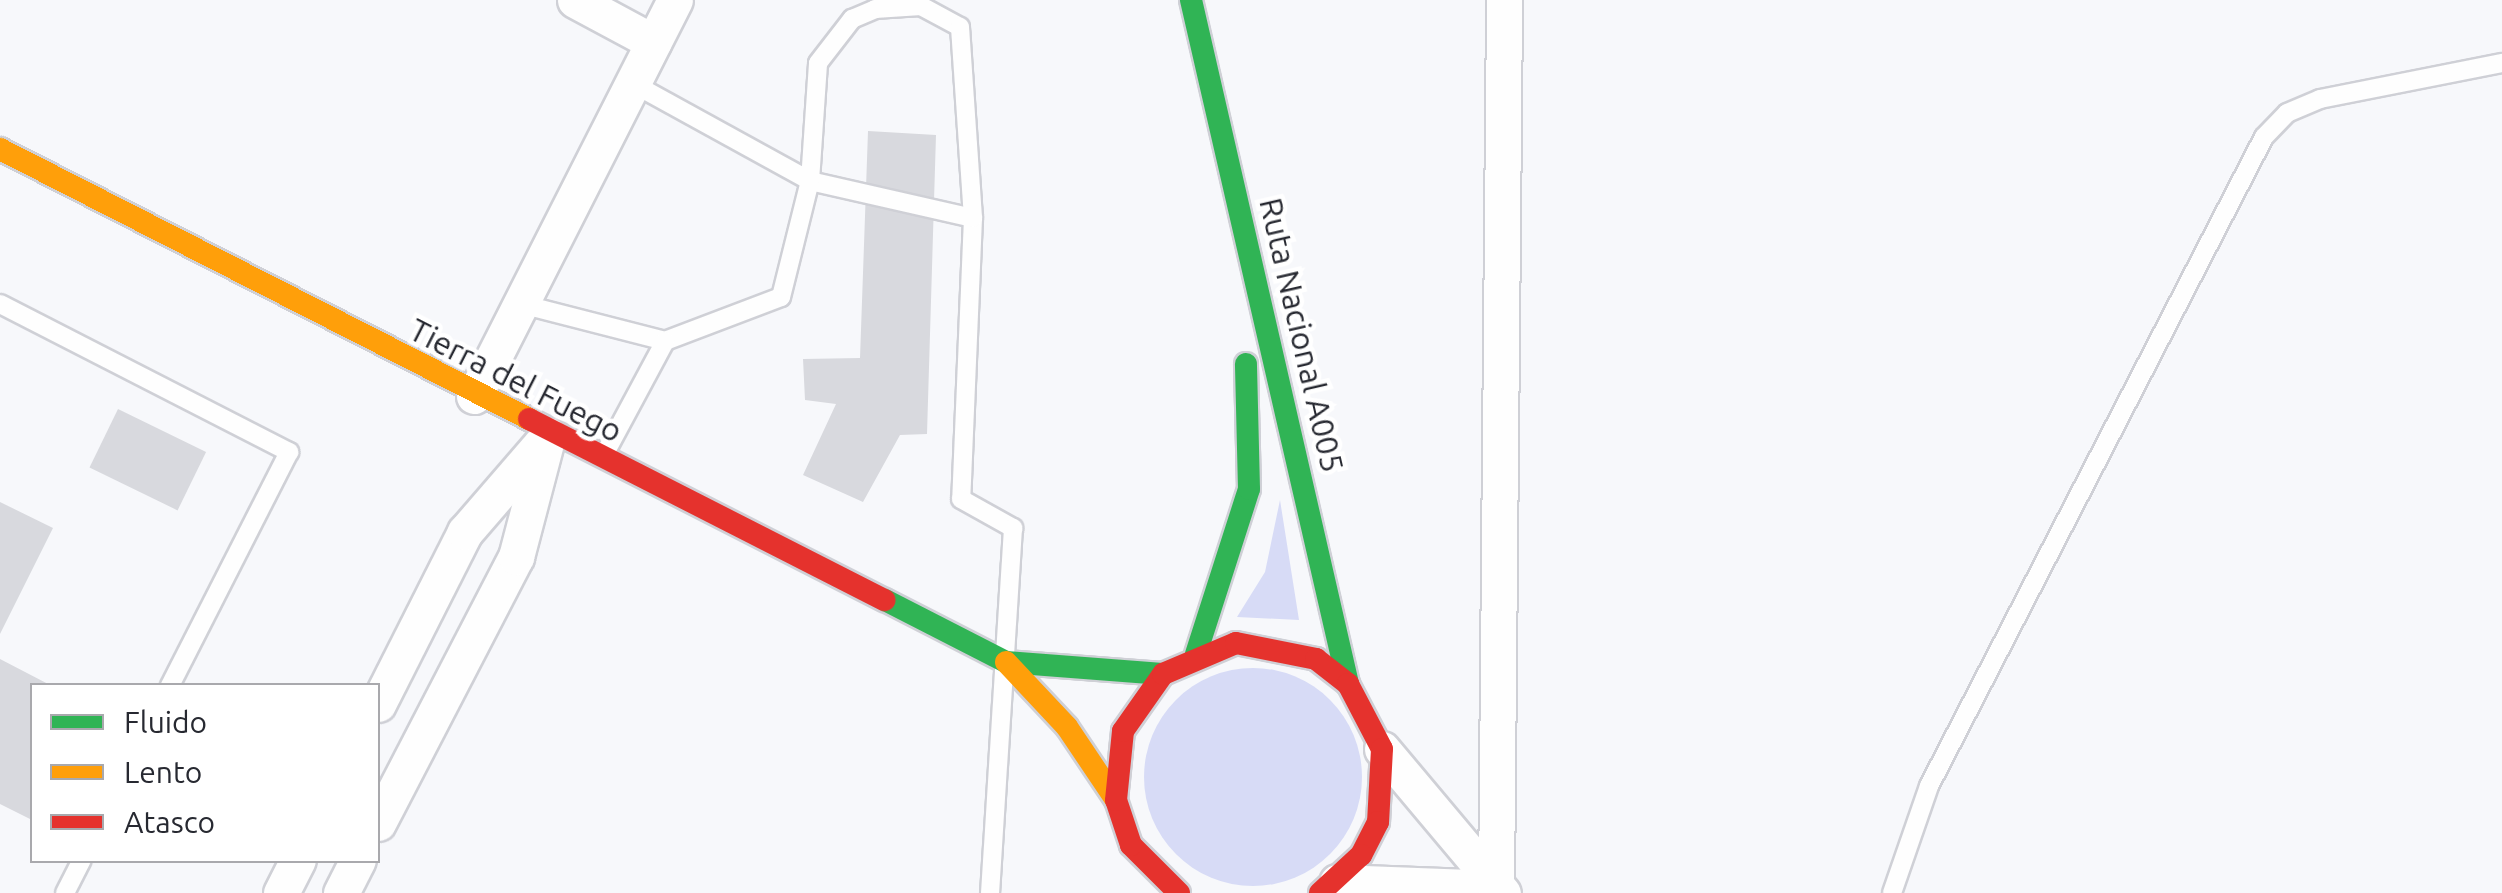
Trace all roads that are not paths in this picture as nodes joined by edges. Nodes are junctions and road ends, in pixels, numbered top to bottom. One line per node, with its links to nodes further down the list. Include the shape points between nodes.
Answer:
1 (574, 0): 5 (street)
2 (675, 0): 5 (street)
3 (1191, 0): 17 (main road, Ruta Nacional A005, via 1253,408 1240,539); 21 (main road, Ruta Nacional A005)
4 (1504, 0): 31 (street)
5 (653, 42): 7 (street)
6 (2502, 62): 36 (lane, via 2320,99 2287,112 2264,138 1929,786)
7 (632, 83): 9 (lane); 12 (street)
8 (0, 150): 14 (main road, Tierra del Fuego)
9 (810, 181): 10 (lane); 10 (lane, via 813,84 833,38 875,9 921,6 944,12 968,45); 13 (lane, via 781,297)
10 (973, 218): 18 (lane, via 961,500 1013,528)
11 (0, 304): 20 (lane, via 289,452)
12 (521, 304): 13 (lane); 14 (street)
13 (665, 341): 16 (lane)
14 (474, 396): 15 (main road, Tierra del Fuego)
15 (548, 435): 16 (main road, Tierra del Fuego); 22 (street, via 466,532); 25 (street, via 516,556)
16 (602, 460): 18 (main road, Tierra del Fuego)
17 (1196, 654): 19 (main road); 21 (main road, via 1277,645)
18 (1006, 662): 19 (main road, Tierra del Fuego); 24 (main road, Tierra del Fuego, via 1067,727); 35 (lane)
19 (1163, 674): 24 (main road, via 1123,731)
20 (172, 683)
21 (1348, 684): 23 (main road, Ruta Nacional A005)
22 (380, 700)
23 (1382, 749): 29 (main road, via 1378,822); 31 (street)
24 (1116, 800): 30 (main road, via 1131,845)
25 (380, 819)
26 (80, 863): 32 (lane)
27 (296, 863): 33 (street)
28 (356, 863): 34 (street)
29 (1328, 888): 31 (street)
30 (1167, 889)
31 (1498, 891)
32 (65, 893)
33 (281, 893)
34 (341, 893)
35 (990, 893)
36 (1892, 893)

